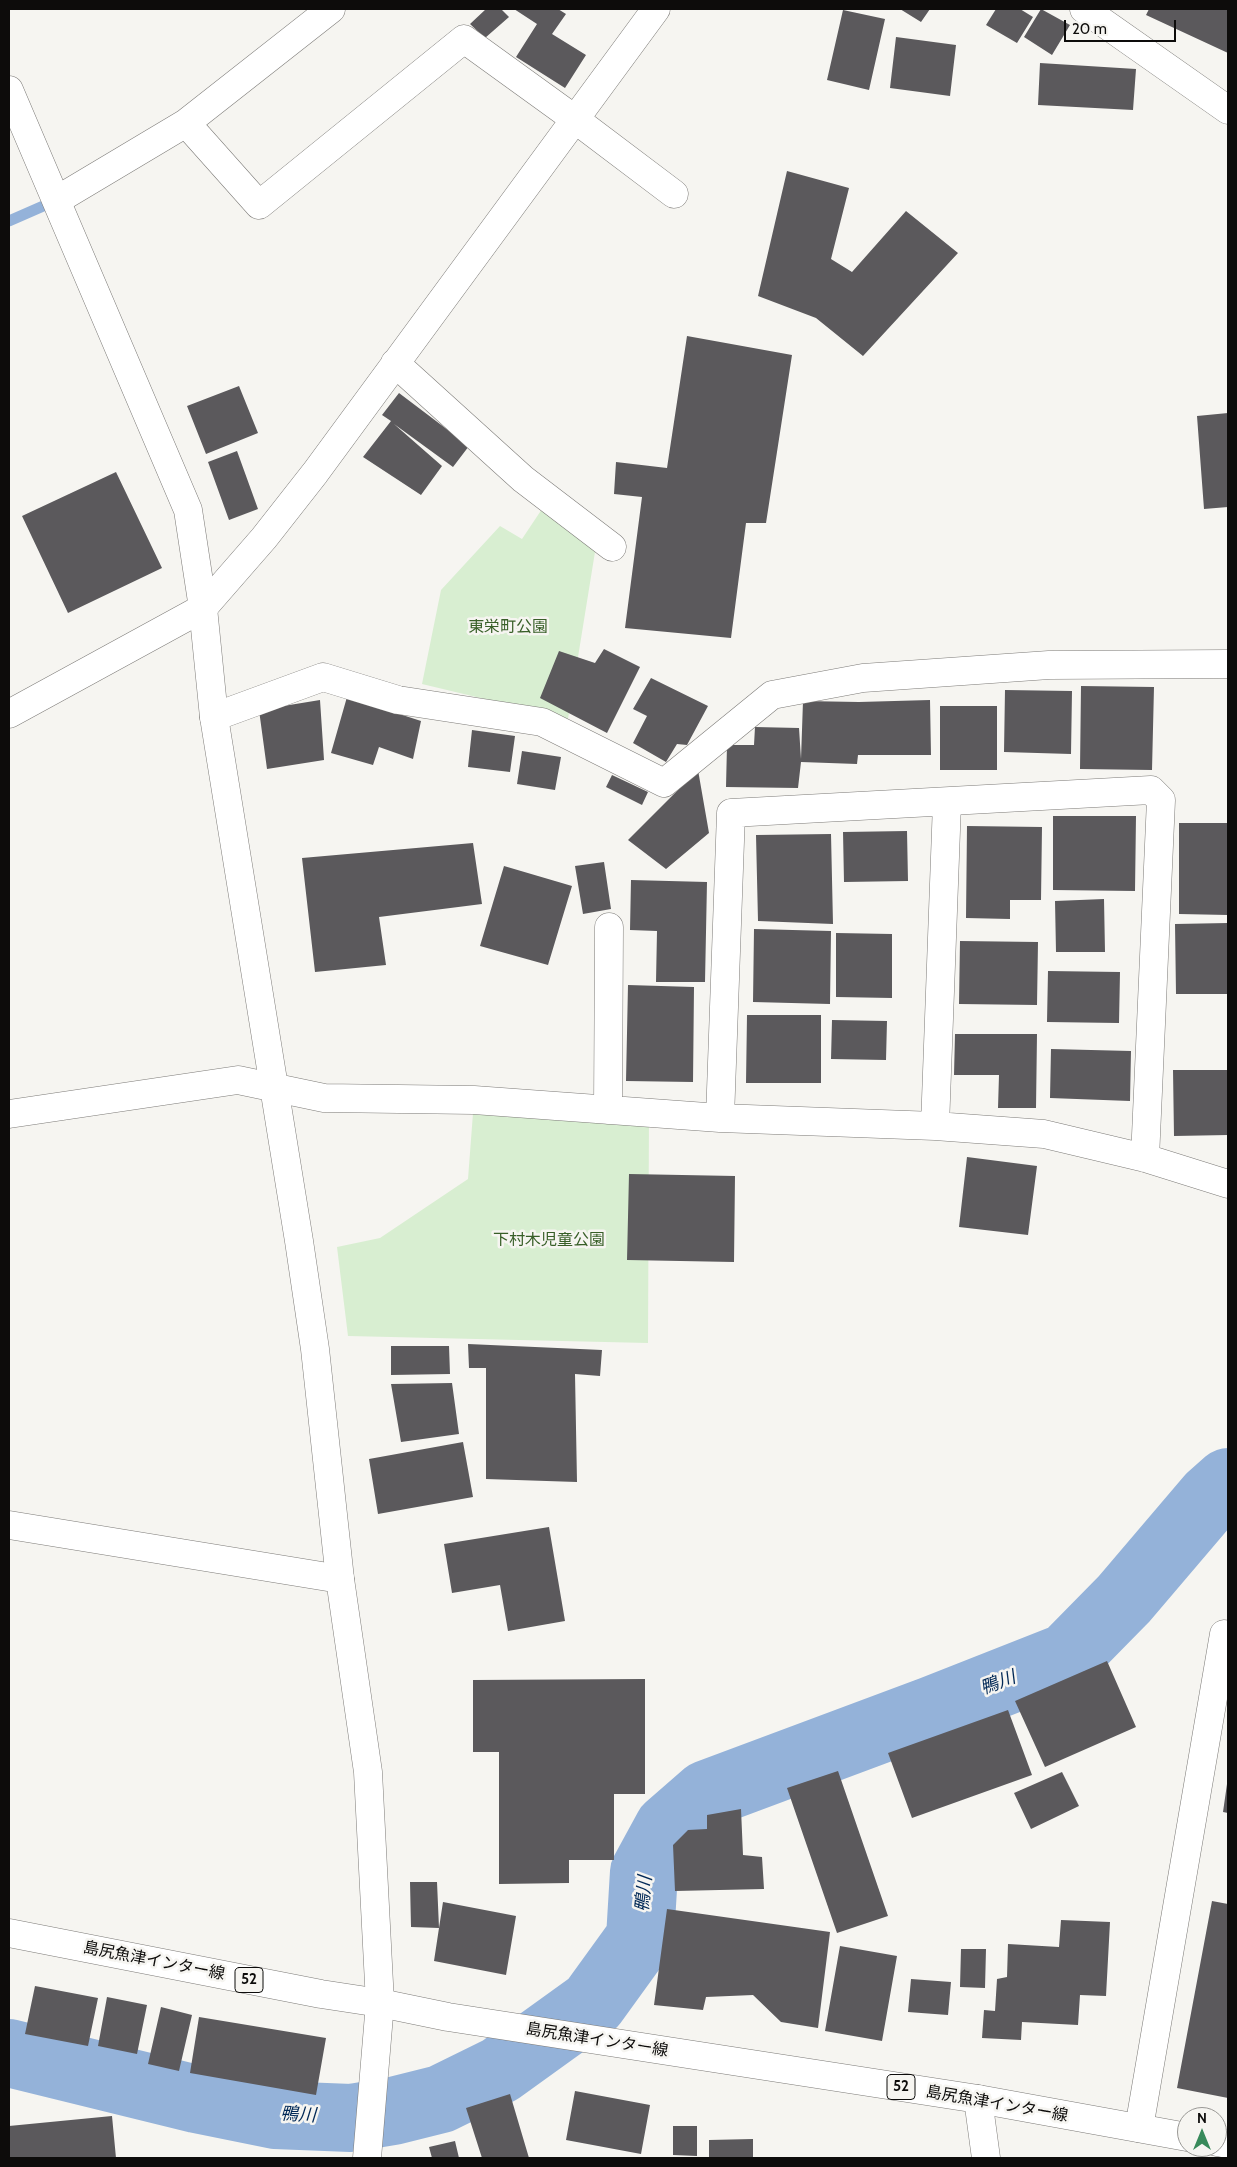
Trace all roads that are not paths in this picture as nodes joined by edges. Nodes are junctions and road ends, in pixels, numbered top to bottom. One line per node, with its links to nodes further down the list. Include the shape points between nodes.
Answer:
1 (331, 9): 7 (street)
2 (656, 9): 6 (street)
3 (1100, 14): 5 (street)
4 (9, 90): 9 (street)
5 (1228, 110)
6 (576, 120): 7 (street, via 464,39 259,205); 8 (street); 10 (street)
7 (186, 123): 9 (street)
8 (674, 194)
9 (57, 200): 12 (street, via 188,510)
10 (395, 363): 11 (street, via 522,479); 12 (street, via 264,538)
11 (612, 546)
12 (203, 608): 14 (street); 15 (street)
13 (1228, 664): 15 (street, via 1049,665 863,678 772,695 664,783 542,722 398,700 323,678)
14 (9, 714)
15 (214, 717): 18 (street)
16 (946, 803): 21 (street, via 730,813); 22 (street); 23 (street, via 1150,790 1161,800)
17 (609, 927): 19 (street)
18 (273, 1088): 19 (street, via 324,1098 474,1100); 20 (street, via 238,1080); 26 (street, via 314,1349)
19 (608, 1110): 21 (street)
20 (9, 1114)
21 (720, 1118): 22 (street)
22 (935, 1126): 23 (street, via 1044,1134)
23 (1144, 1158): 24 (street)
24 (1228, 1184)
25 (9, 1525): 26 (street)
26 (340, 1579): 29 (street, via 368,1772)
27 (1224, 1634): 31 (street)
28 (9, 1933): 29 (street, 島尻魚津インター線 / 52)
29 (380, 2003): 30 (street, 島尻魚津インター線 / 52); 33 (street)
30 (978, 2100): 31 (street, 島尻魚津インター線 / 52); 34 (street)
31 (1138, 2128): 32 (street, 島尻魚津インター線 / 52)
32 (1177, 2135)
33 (367, 2158)
34 (986, 2158)

